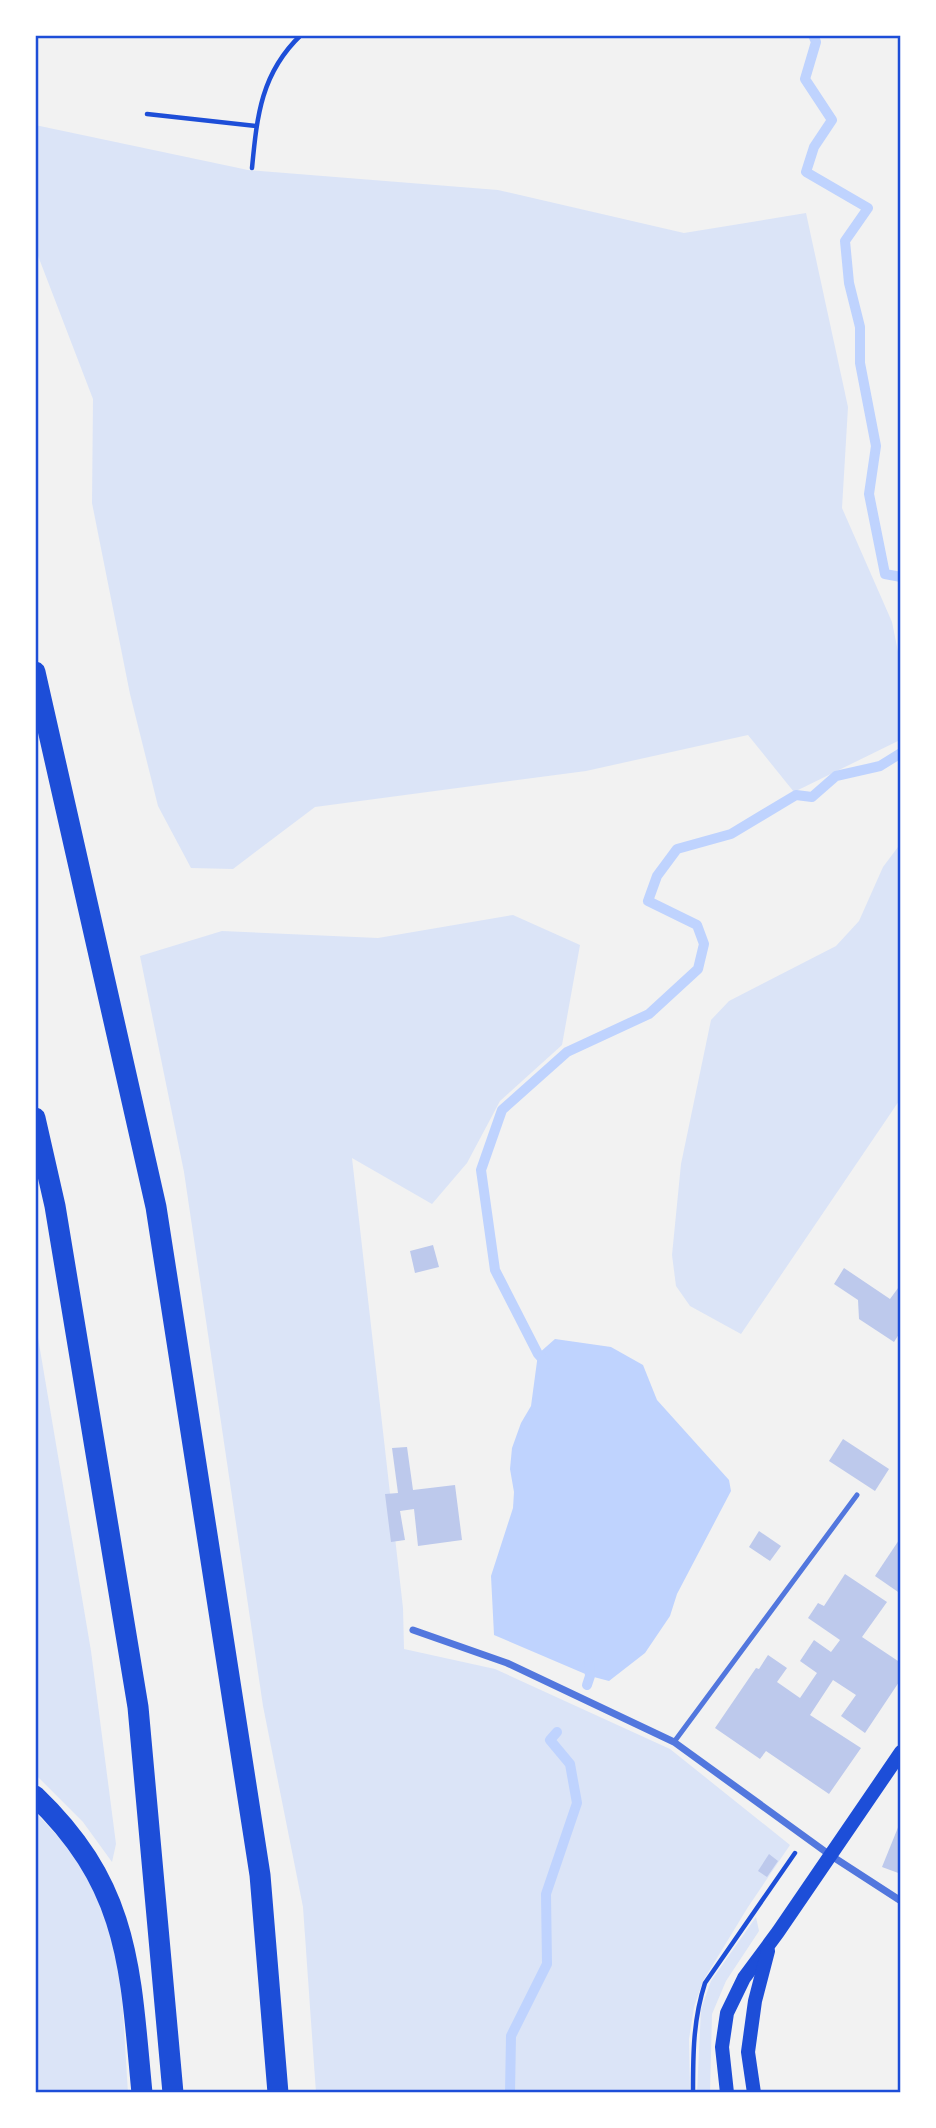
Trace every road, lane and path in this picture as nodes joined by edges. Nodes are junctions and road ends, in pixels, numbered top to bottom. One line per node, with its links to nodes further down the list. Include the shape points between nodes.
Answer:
1 (301, 35): 3 (path, via 273,67)
2 (147, 114): 3 (path)
3 (256, 127): 4 (path)
4 (252, 168)
5 (35, 672): 17 (highway, via 156,1207 260,1875)
6 (35, 1118): 16 (highway, via 55,1206 138,1707)
7 (857, 1495): 9 (lane)
8 (413, 1630): 9 (street, via 507,1663)
9 (674, 1742): 12 (street)
10 (901, 1752): 12 (main road)
11 (35, 1796): 15 (highway, via 62,1821 91,1862 119,1926 130,1968)
12 (830, 1855): 13 (street); 14 (main road)
13 (901, 1901)
14 (771, 1943): 18 (main road, via 744,1978 727,2013 722,2047); 19 (main road, via 755,2001 748,2052)
15 (142, 2093)
16 (173, 2093)
17 (278, 2093)
18 (727, 2093)
19 (754, 2093)

